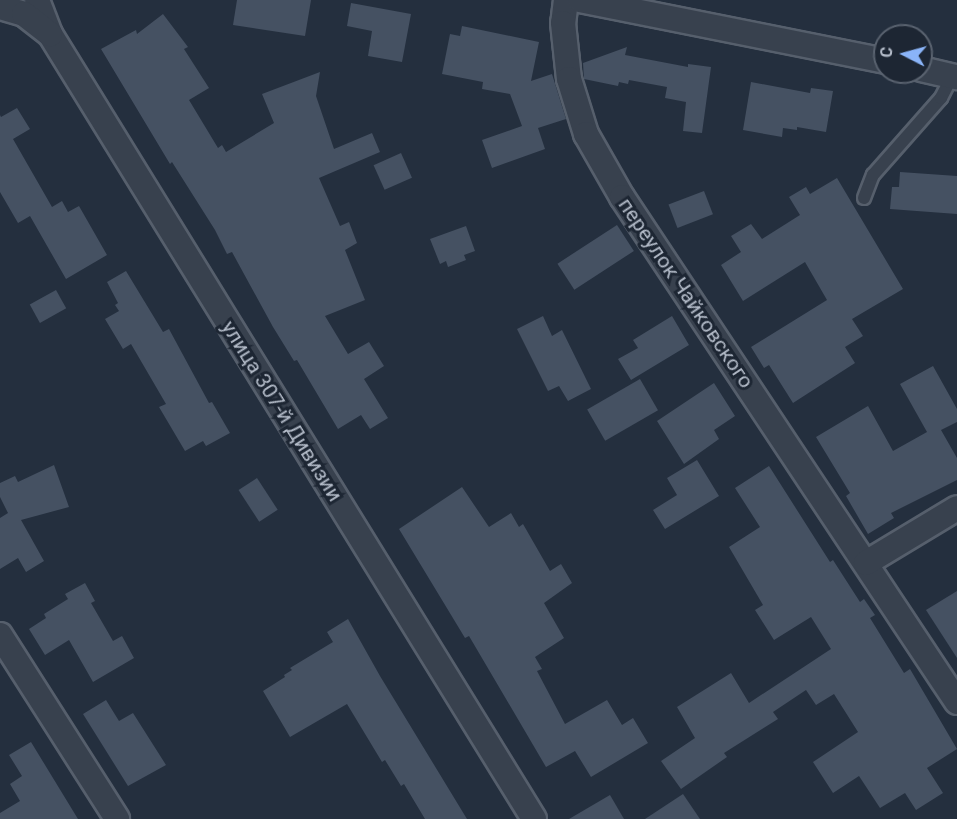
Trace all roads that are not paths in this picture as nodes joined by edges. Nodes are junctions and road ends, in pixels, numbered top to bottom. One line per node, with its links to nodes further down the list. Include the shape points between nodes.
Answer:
1 (37, 0): 5 (street, улица 307-й Дивизии)
2 (566, 0): 11 (street, переулок Чайковского, via 564,43 571,88 586,134 622,197)
3 (580, 0): 6 (street)
4 (0, 7): 5 (street, via 24,14)
5 (50, 34): 15 (street, улица 307-й Дивизии)
6 (873, 59)
7 (933, 72): 8 (street)
8 (954, 77): 9 (lane, via 941,98 873,175)
9 (864, 198)
10 (957, 508): 11 (street)
11 (866, 563): 13 (street, переулок Чайковского)
12 (0, 635): 14 (street)
13 (957, 702)
14 (117, 819)
15 (534, 819)

